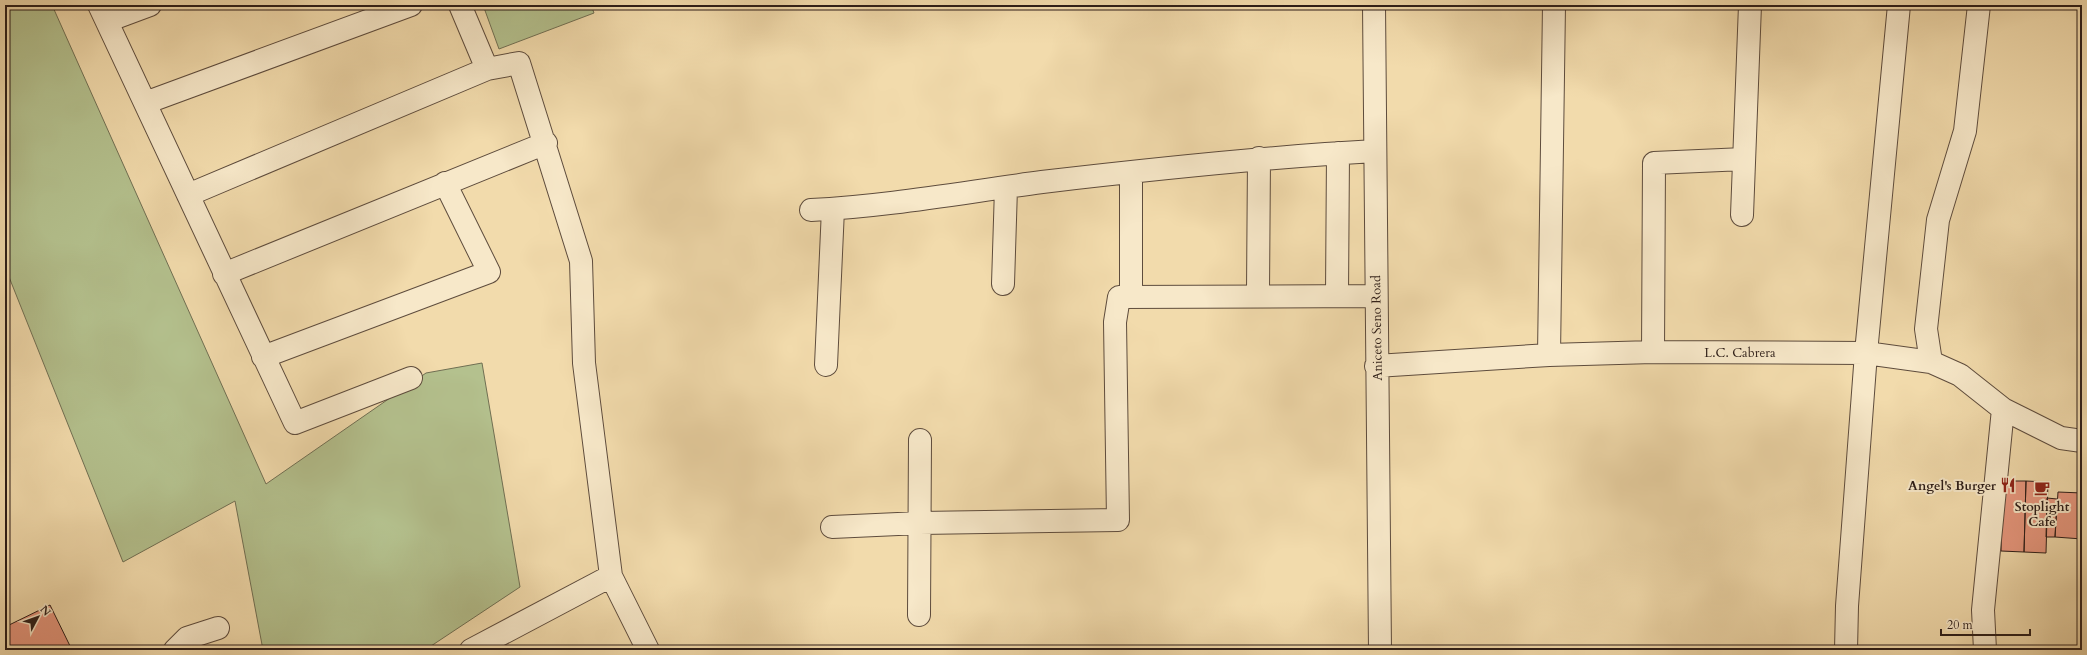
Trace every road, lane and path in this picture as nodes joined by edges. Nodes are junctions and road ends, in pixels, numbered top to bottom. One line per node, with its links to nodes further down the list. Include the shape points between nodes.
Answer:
1 (150, 5): 9 (street)
2 (411, 5): 11 (street)
3 (460, 5): 10 (street)
4 (1374, 5): 13 (street, Aniceto Seno Road)
5 (1554, 5): 32 (street)
6 (1750, 5): 16 (street)
7 (1899, 5): 31 (street)
8 (1979, 5): 34 (street, via 1965,131 1938,220 1926,329)
9 (103, 13): 11 (street)
10 (487, 69): 12 (street, via 520,63); 20 (street)
11 (145, 103): 20 (street)
12 (546, 143): 18 (street); 43 (street, via 581,261 584,363)
13 (1375, 151): 14 (street); 29 (street, Aniceto Seno Road)
14 (1338, 153): 15 (street); 28 (street)
15 (1259, 158): 17 (street); 27 (street)
16 (1744, 159): 23 (street); 30 (street, via 1654,163)
17 (1131, 173): 19 (street); 26 (street)
18 (445, 183): 24 (street); 33 (street, via 489,272)
19 (1006, 188): 21 (street); 25 (street)
20 (188, 195): 24 (street)
21 (833, 209): 22 (street); 35 (street)
22 (811, 210)
23 (1742, 216)
24 (224, 274): 33 (street)
25 (1003, 284)
26 (1131, 288)
27 (1258, 290)
28 (1337, 294)
29 (1376, 296): 36 (street, Aniceto Seno Road); 41 (street, via 1119,297 1115,322 1118,520)
30 (1653, 352): 31 (street, L.C. Cabrera); 32 (street, L.C. Cabrera)
31 (1866, 353): 34 (street, L.C. Cabrera); 50 (street)
32 (1549, 355): 36 (street, L.C. Cabrera)
33 (263, 357): 37 (street, via 295,423)
34 (1931, 362): 38 (street, L.C. Cabrera, via 1960,375)
35 (826, 364)
36 (1376, 366): 49 (street, Aniceto Seno Road)
37 (411, 378)
38 (2003, 409): 40 (street, L.C. Cabrera, via 2061,438); 51 (street, via 1983,610)
39 (920, 440): 41 (street)
40 (2082, 440)
41 (920, 523): 42 (street); 44 (street)
42 (832, 527)
43 (611, 576): 47 (street); 48 (street)
44 (919, 615)
45 (218, 628): 46 (street, via 187,638)
46 (176, 650)
47 (471, 650)
48 (648, 650)
49 (1380, 650)
50 (1846, 650)
51 (1985, 650)

